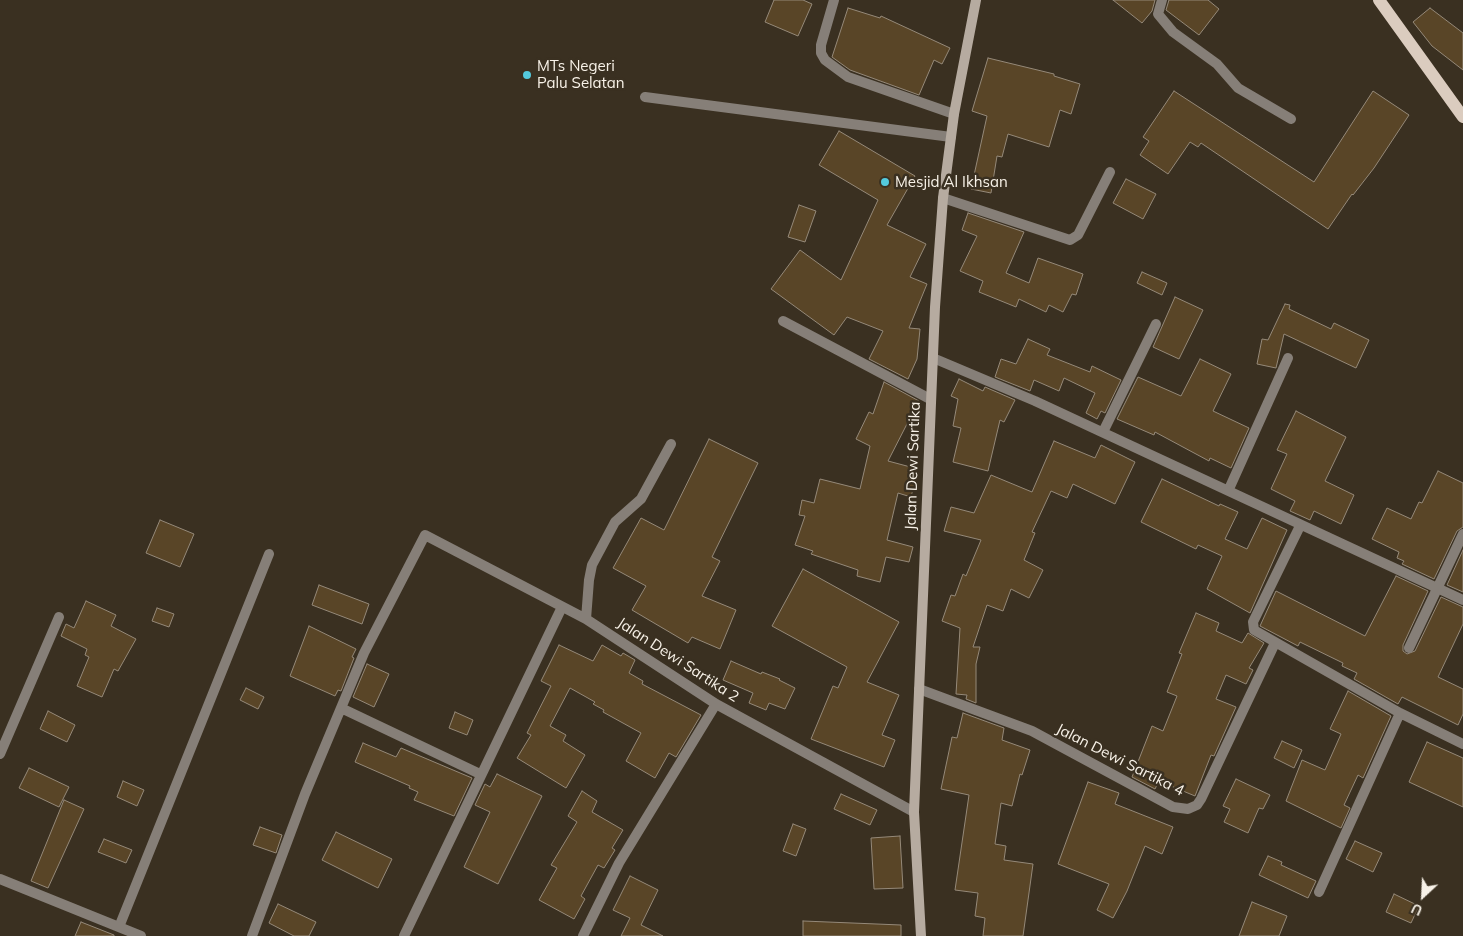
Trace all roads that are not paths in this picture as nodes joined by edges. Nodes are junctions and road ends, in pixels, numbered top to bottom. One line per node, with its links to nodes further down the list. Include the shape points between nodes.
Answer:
1 (834, 0): 6 (street, via 821,45 825,60 848,77)
2 (976, 0): 6 (main road, Jalan Dewi Sartika)
3 (1162, 0): 8 (street, via 1158,14 1173,32 1217,64 1238,88)
4 (1379, 0): 7 (main road)
5 (644, 97): 9 (street)
6 (954, 114): 9 (main road, Jalan Dewi Sartika)
7 (1463, 117)
8 (1291, 118)
9 (951, 137): 11 (main road, Jalan Dewi Sartika)
10 (1110, 172): 11 (street, via 1078,235 1070,240)
11 (944, 198): 14 (main road, Jalan Dewi Sartika)
12 (784, 321): 16 (street)
13 (1156, 324): 17 (street)
14 (933, 358): 16 (main road, Jalan Dewi Sartika); 17 (street)
15 (1288, 358): 19 (street)
16 (930, 399): 30 (main road, Jalan Dewi Sartika)
17 (1103, 432): 19 (street)
18 (671, 444): 27 (street, via 641,499 615,522 592,565)
19 (1229, 489): 20 (street)
20 (1300, 526): 23 (street); 28 (street, via 1252,625 1254,630)
21 (1463, 534): 23 (street)
22 (269, 554): 40 (street)
23 (1438, 588): 24 (street); 29 (street)
24 (1463, 600)
25 (562, 607): 27 (street, Jalan Dewi Sartika 2); 32 (street, Jalan Dewi Sartika 2, via 425,535 364,653); 36 (street)
26 (59, 617): 35 (street)
27 (586, 619): 31 (street, Jalan Dewi Sartika 2)
28 (1274, 643): 30 (street, Jalan Dewi Sartika 4, via 1197,805 1188,810 1173,807 1032,731); 33 (street)
29 (1408, 648)
30 (919, 689): 37 (main road, Jalan Dewi Sartika)
31 (716, 704): 37 (street, Jalan Dewi Sartika 2); 44 (street, via 619,864)
32 (341, 708): 36 (street); 42 (street)
33 (1400, 713): 34 (street); 39 (street)
34 (1463, 744)
35 (0, 754)
36 (480, 774): 43 (street)
37 (914, 812): 45 (main road, Jalan Dewi Sartika)
38 (0, 879): 40 (street)
39 (1319, 892)
40 (120, 927): 41 (street)
41 (141, 936)
42 (252, 936)
43 (404, 936)
44 (583, 936)
45 (921, 936)

